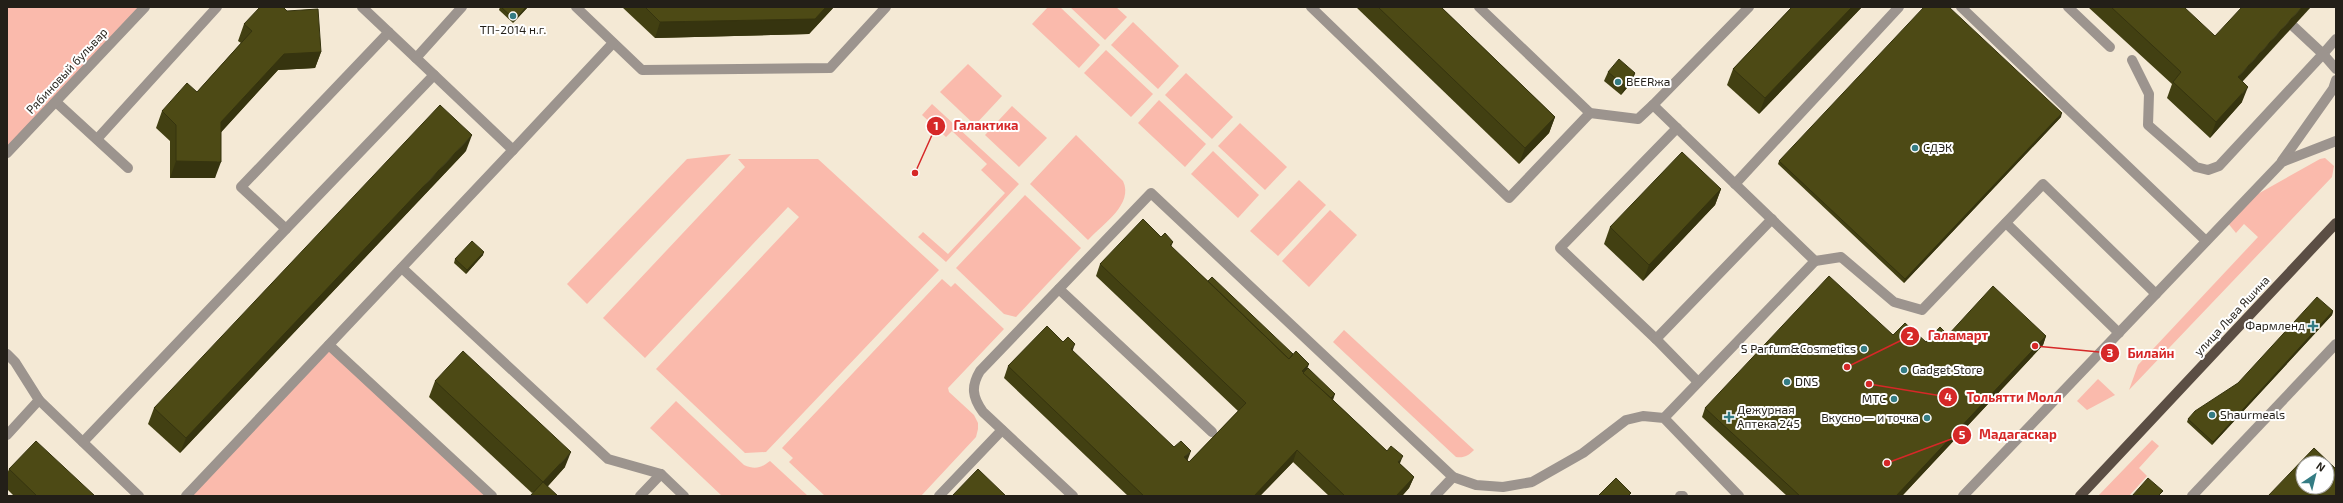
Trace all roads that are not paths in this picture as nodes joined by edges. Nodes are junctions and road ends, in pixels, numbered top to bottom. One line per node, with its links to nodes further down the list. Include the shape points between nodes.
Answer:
1 (145, 7): 24 (street, Рябиновый бульвар)
2 (217, 7): 28 (street)
3 (362, 7): 14 (street)
4 (462, 7): 19 (street)
5 (576, 7): 16 (street)
6 (886, 7): 16 (street, via 830,68 642,70)
7 (1311, 7): 26 (street, via 1509,198)
8 (1478, 7): 26 (street)
9 (1749, 7): 25 (street)
10 (1900, 7): 34 (street)
11 (1961, 7): 39 (street)
12 (2068, 7): 17 (street)
13 (2293, 26): 18 (street)
14 (389, 32): 19 (street); 38 (street, via 241,187)
15 (2336, 39): 18 (street)
16 (613, 43): 30 (street)
17 (2110, 47)
18 (2323, 54): 20 (street, via 2219,166 2208,170 2196,167 2148,125 2149,94); 21 (street)
19 (416, 58): 22 (street)
20 (2132, 60)
21 (2336, 69)
22 (434, 75): 30 (street); 38 (street)
23 (2336, 80): 32 (street, via 2333,89)
24 (56, 102): 28 (street); 31 (street, Рябиновый бульвар)
25 (1653, 104): 26 (street, via 1638,119); 27 (street)
26 (1590, 113)
27 (1677, 128): 34 (street); 45 (street, via 1560,248)
28 (97, 139): 33 (street)
29 (2336, 140): 32 (street)
30 (513, 150): 41 (street)
31 (7, 153)
32 (2282, 162): 39 (street)
33 (128, 168)
34 (1735, 184): 35 (street)
35 (1772, 220): 40 (street); 45 (street)
36 (2006, 223): 40 (street, via 1922,310 1894,302 1841,257); 43 (street, via 2042,184); 44 (street)
37 (2336, 223): 68 (main road, улица Льва Яшина)
38 (286, 229): 55 (street)
39 (2206, 241): 43 (street)
40 (1815, 261): 49 (street)
41 (402, 268): 46 (street); 56 (street, via 608,460)
42 (1059, 289): 52 (street, via 980,371 974,381 976,402); 53 (street); 57 (street, via 1151,193)
43 (2156, 294): 44 (street)
44 (2119, 333): 67 (street)
45 (1656, 339): 49 (street)
46 (329, 345): 59 (street); 60 (street)
47 (2335, 347): 69 (street)
48 (7, 354): 50 (street)
49 (1698, 382): 51 (street)
50 (39, 400): 54 (street); 55 (street)
51 (1664, 418): 57 (street, via 1643,416 1626,420 1583,453 1532,482 1503,487 1476,485); 66 (street)
52 (1002, 430): 63 (street); 64 (street)
53 (1212, 432)
54 (7, 435)
55 (83, 442): 58 (street)
56 (661, 474): 61 (street); 62 (street)
57 (1454, 477): 65 (street)
58 (139, 496)
59 (186, 496)
60 (492, 496)
61 (640, 496)
62 (684, 496)
63 (939, 496)
64 (1073, 496)
65 (1435, 496)
66 (1739, 496)
67 (1963, 496)
68 (2080, 496)
69 (2192, 496)

